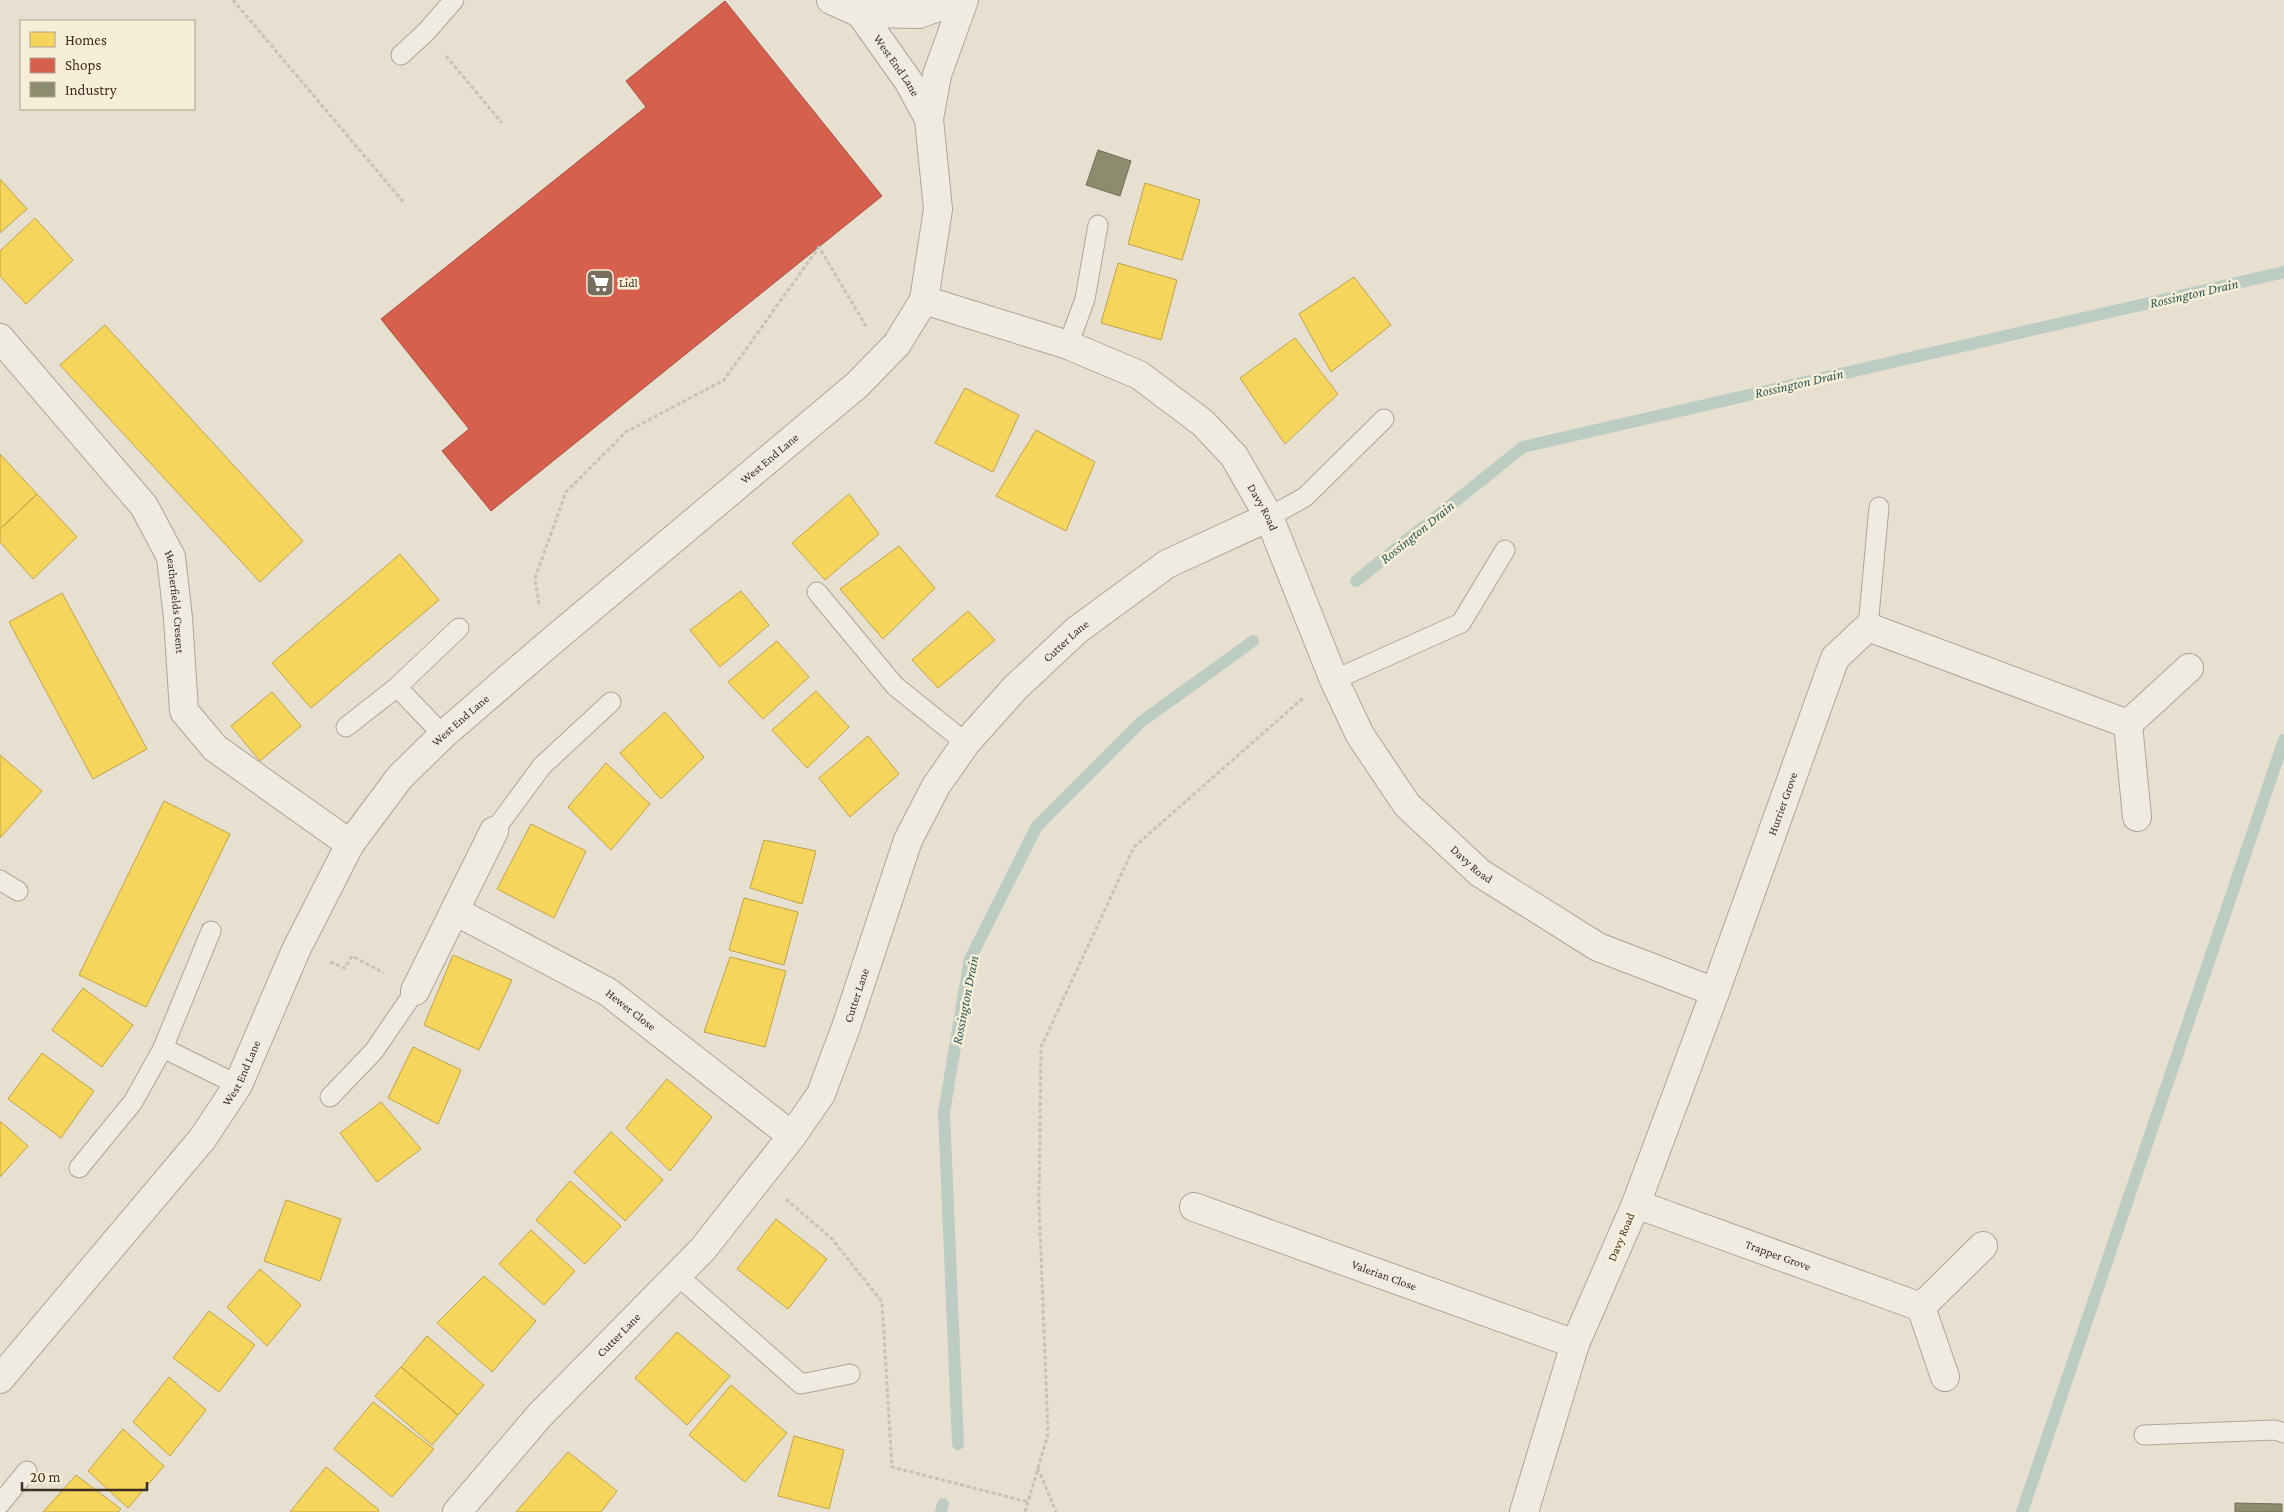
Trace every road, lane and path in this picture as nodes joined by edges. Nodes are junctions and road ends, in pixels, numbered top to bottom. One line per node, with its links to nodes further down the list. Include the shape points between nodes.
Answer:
1 (233, 0): 11 (path)
2 (454, 0): 7 (lane)
3 (831, 0): 6 (street, West End Lane)
4 (958, 0): 6 (street, West End Lane, via 919,14)
5 (964, 0): 9 (street, West End Lane, via 937,75)
6 (860, 13): 9 (street, West End Lane, via 910,82)
7 (426, 32): 8 (lane); 10 (path)
8 (401, 55)
9 (929, 119): 13 (street, West End Lane, via 938,209)
10 (502, 123)
11 (406, 204)
12 (1098, 225): 15 (lane, via 1085,298)
13 (924, 300): 15 (street, Davy Road); 16 (street, West End Lane, via 897,344)
14 (0, 338): 35 (street, Heatherfields Cresent, via 144,506 171,557 184,711 215,748)
15 (1068, 345): 19 (street, Davy Road, via 1139,375 1203,424 1234,456)
16 (885, 357): 24 (street, West End Lane, via 857,386); 24 (path, via 819,247 724,380 626,432 566,492 535,578)
17 (1384, 418): 19 (lane, via 1305,497)
18 (1879, 508): 22 (lane)
19 (1269, 517): 26 (street, Davy Road); 32 (street, Cutter Lane, via 1167,564 1077,630 1015,688)
20 (1505, 550): 26 (lane, via 1461,623)
21 (817, 592): 32 (lane, via 895,686)
22 (1868, 627): 29 (street); 42 (street, Hurrier Grove, via 1835,658)
23 (459, 628): 27 (lane)
24 (546, 646): 31 (street, West End Lane)
25 (2189, 668): 29 (street)
26 (1334, 680): 42 (street, Davy Road, via 1360,735 1407,805 1480,873 1598,947); 60 (path, via 1309,692 1134,847 1041,1047 1038,1203 1048,1434)
27 (397, 687): 30 (lane); 31 (lane)
28 (611, 702): 34 (lane, via 542,766)
29 (2128, 724): 33 (street)
30 (346, 726)
31 (443, 735): 35 (street, West End Lane, via 400,776)
32 (966, 744): 46 (street, Cutter Lane, via 936,786 908,840 821,1094)
33 (2137, 817)
34 (494, 832): 38 (street)
35 (350, 844): 40 (street, West End Lane)
36 (0, 880): 37 (lane)
37 (18, 891)
38 (455, 910): 41 (street); 46 (street, Hewer Close, via 608,992)
39 (212, 931): 43 (lane)
40 (296, 950): 41 (path, via 345,968 352,956); 44 (street, West End Lane)
41 (415, 991): 45 (lane, via 374,1051)
42 (1716, 992): 49 (street, Davy Road)
43 (162, 1048): 44 (lane); 47 (lane, via 132,1102)
44 (238, 1085): 57 (street, West End Lane, via 204,1138)
45 (330, 1097)
46 (792, 1136): 48 (street, Cutter Lane)
47 (79, 1168)
48 (760, 1177): 52 (street, Cutter Lane, via 703,1249); 62 (path, via 832,1239 882,1302 892,1467)
49 (1636, 1204): 53 (street, Trapper Grove); 54 (street, Davy Road)
50 (1194, 1208): 54 (street, Valerian Close)
51 (1983, 1246): 53 (street)
52 (677, 1275): 55 (lane, via 801,1384); 64 (street, Cutter Lane, via 540,1415)
53 (1921, 1307): 56 (street)
54 (1575, 1344): 67 (street, Davy Road)
55 (850, 1374)
56 (1945, 1377)
57 (0, 1379)
58 (2284, 1433): 59 (lane, via 2275,1430)
59 (2144, 1435)
60 (1038, 1468): 62 (path); 66 (path)
61 (27, 1471): 63 (lane)
62 (1028, 1502): 65 (path)
63 (0, 1504)
64 (457, 1512)
65 (1025, 1512)
66 (1056, 1512)
67 (1524, 1512)

